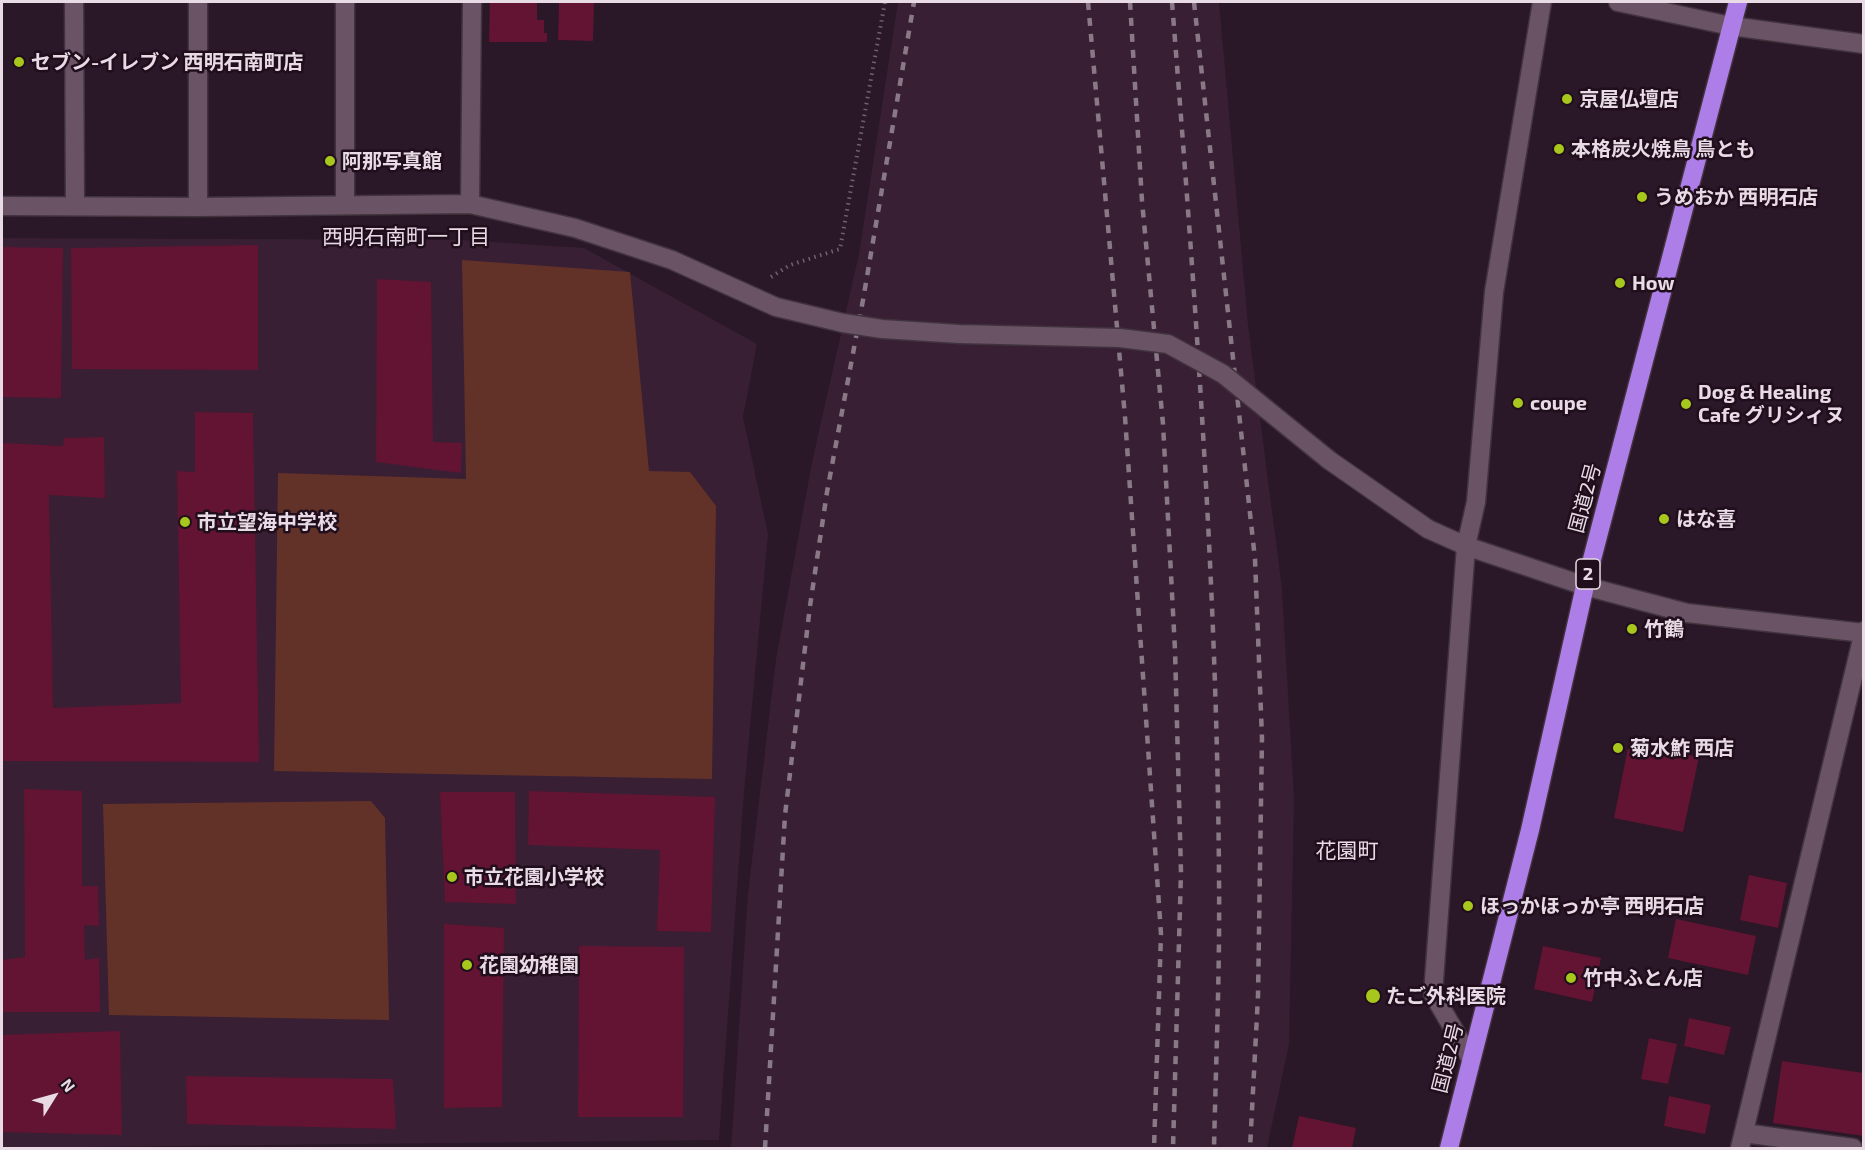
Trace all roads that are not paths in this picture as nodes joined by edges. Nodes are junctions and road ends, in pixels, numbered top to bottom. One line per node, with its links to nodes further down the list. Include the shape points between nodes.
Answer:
1 (74, 2): 13 (street)
2 (198, 2): 14 (street)
3 (345, 2): 11 (street)
4 (472, 2): 10 (street)
5 (1542, 2): 15 (street, via 1494,292 1476,502)
6 (1618, 2): 8 (street)
7 (1738, 2): 8 (highway, 国道2号 / 2)
8 (1731, 26): 9 (street); 16 (highway, 国道2号 / 2)
9 (1863, 44)
10 (470, 204): 11 (street); 15 (street, bridge, via 575,228 672,260 776,307 843,323 926,332 1120,338 1168,344 1223,374 1329,460 1428,529)
11 (345, 205): 14 (street)
12 (2, 206): 13 (street)
13 (75, 206): 14 (street)
14 (198, 207)
15 (1466, 546): 16 (street); 18 (street, via 1433,994)
16 (1585, 586): 17 (street, via 1687,613); 18 (highway, 国道2号 / 2, via 1530,830)
17 (1863, 632): 19 (street)
18 (1470, 1059): 20 (highway, 国道2号 / 2)
19 (1742, 1141): 21 (street)
20 (1449, 1149)
21 (1853, 1149)

